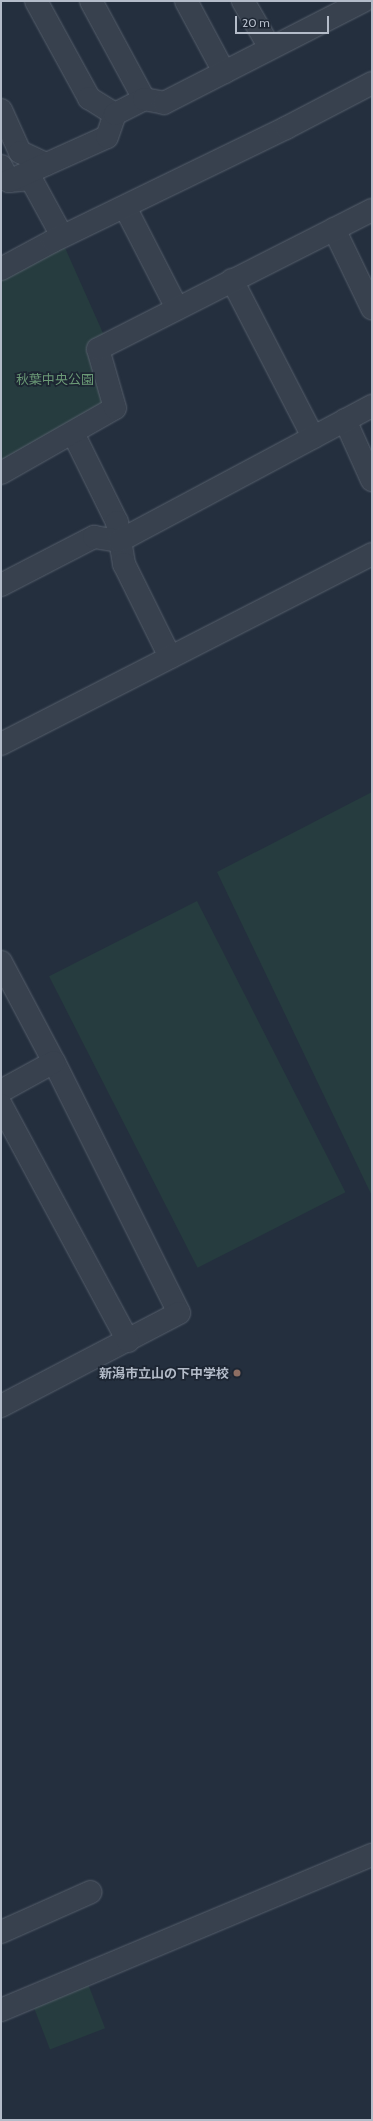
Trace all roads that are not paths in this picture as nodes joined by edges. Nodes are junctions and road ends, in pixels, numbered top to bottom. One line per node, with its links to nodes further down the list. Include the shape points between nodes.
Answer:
1 (36, 1): 11 (street, via 89,98)
2 (91, 1): 9 (street)
3 (186, 1): 7 (street)
4 (243, 1): 6 (street)
5 (363, 1): 6 (street)
6 (270, 48): 7 (street)
7 (224, 72): 9 (street, via 164,103)
8 (372, 83): 14 (street)
9 (144, 99): 11 (street)
10 (1, 110): 12 (street, via 20,152)
11 (115, 114): 12 (street, via 107,137)
12 (46, 164): 13 (street)
13 (5, 173): 17 (street, via 31,179)
14 (125, 207): 17 (street); 20 (street)
15 (372, 210): 16 (street)
16 (334, 229): 19 (street); 21 (street)
17 (62, 236): 18 (street)
18 (1, 269)
19 (232, 280): 20 (street); 25 (street)
20 (177, 308): 24 (street, via 98,348 115,408)
21 (372, 308)
22 (372, 406): 23 (street)
23 (345, 420): 25 (street); 27 (street)
24 (73, 433): 26 (street); 28 (street, via 117,522)
25 (313, 437): 28 (street)
26 (1, 472)
27 (372, 480)
28 (119, 541): 30 (street, via 94,537); 31 (street, via 124,564)
29 (372, 554): 31 (street)
30 (1, 585)
31 (170, 657): 32 (street)
32 (1, 744)
33 (1, 962): 34 (street)
34 (54, 1062): 35 (street); 37 (street, via 179,1313)
35 (1, 1092)
36 (2, 1111): 37 (street)
37 (128, 1341): 38 (street)
38 (1, 1406)
39 (372, 1855): 42 (street)
40 (92, 1892): 41 (street)
41 (1, 1932)
42 (1, 2010)

